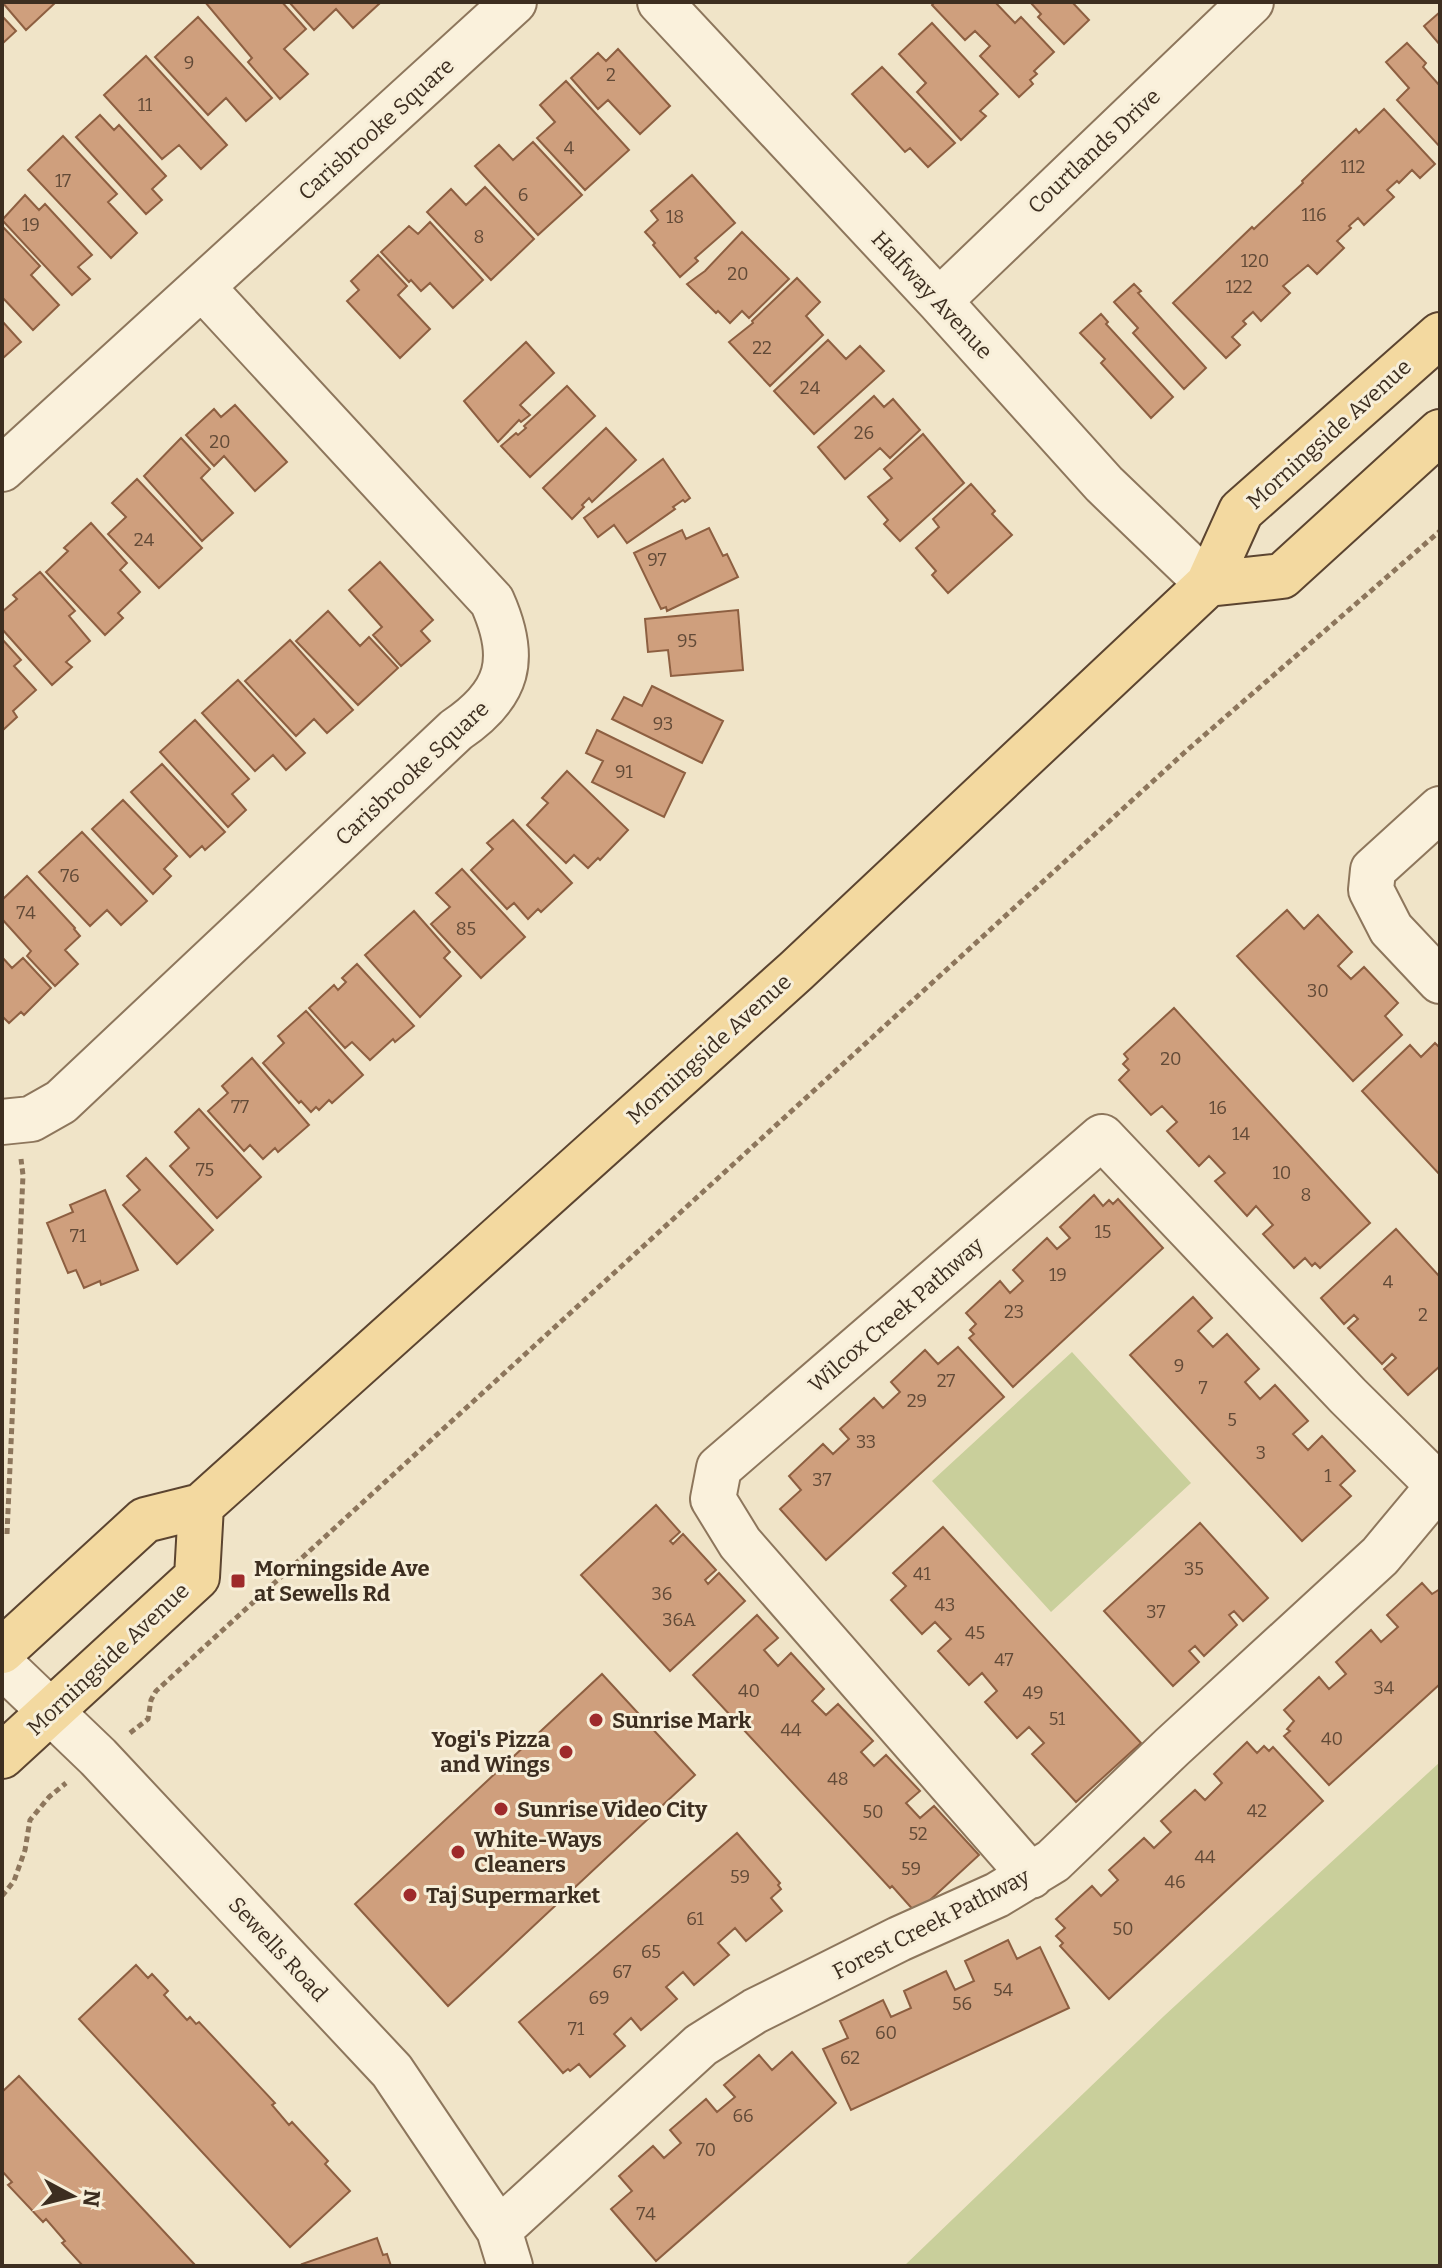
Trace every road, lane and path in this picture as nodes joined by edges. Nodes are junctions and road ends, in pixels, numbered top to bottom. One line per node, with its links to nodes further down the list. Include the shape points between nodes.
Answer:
1 (514, 2): 4 (street, Carisbrooke Square)
2 (660, 2): 5 (street, Halfway Avenue)
3 (1251, 2): 5 (street, Courtlands Drive)
4 (202, 287): 8 (street, Carisbrooke Square); 13 (street, Carisbrooke Square, via 487,594 504,628 504,674 480,714 456,730 61,1102 31,1119)
5 (939, 301): 10 (street, Halfway Avenue, via 1104,484)
6 (1440, 335): 10 (main road, Morningside Avenue, via 1241,511)
7 (1440, 432): 10 (main road, via 1282,576)
8 (2, 469)
9 (1440, 531): 20 (path, via 1185,752 156,1691 148,1719)
10 (1208, 584): 15 (main road, Morningside Avenue, via 796,971)
11 (1440, 809): 12 (street, via 1373,870 1371,890 1391,929)
12 (1440, 981)
13 (8, 1122): 16 (path, via 23,1175)
14 (1439, 1485): 23 (street, Forest Creek Pathway, via 1380,1556 1078,1839); 23 (street, Wilcox Creek Pathway, via 1102,1137 719,1468 713,1499 740,1543)
15 (201, 1506): 17 (main road, Morningside Avenue, via 145,1520); 19 (main road, Morningside Avenue, via 197,1577)
16 (7, 1534)
17 (2, 1651)
18 (2, 1665): 19 (street, Sewells Road)
19 (52, 1711): 21 (main road, Morningside Avenue); 25 (street, Sewells Road, via 392,2071)
20 (140, 1726)
21 (2, 1756)
22 (49, 1797): 24 (path, via 30,1820 14,1881)
23 (1031, 1876): 25 (street, Forest Creek Pathway, via 755,2011 701,2045)
24 (2, 1896)
25 (504, 2248)

